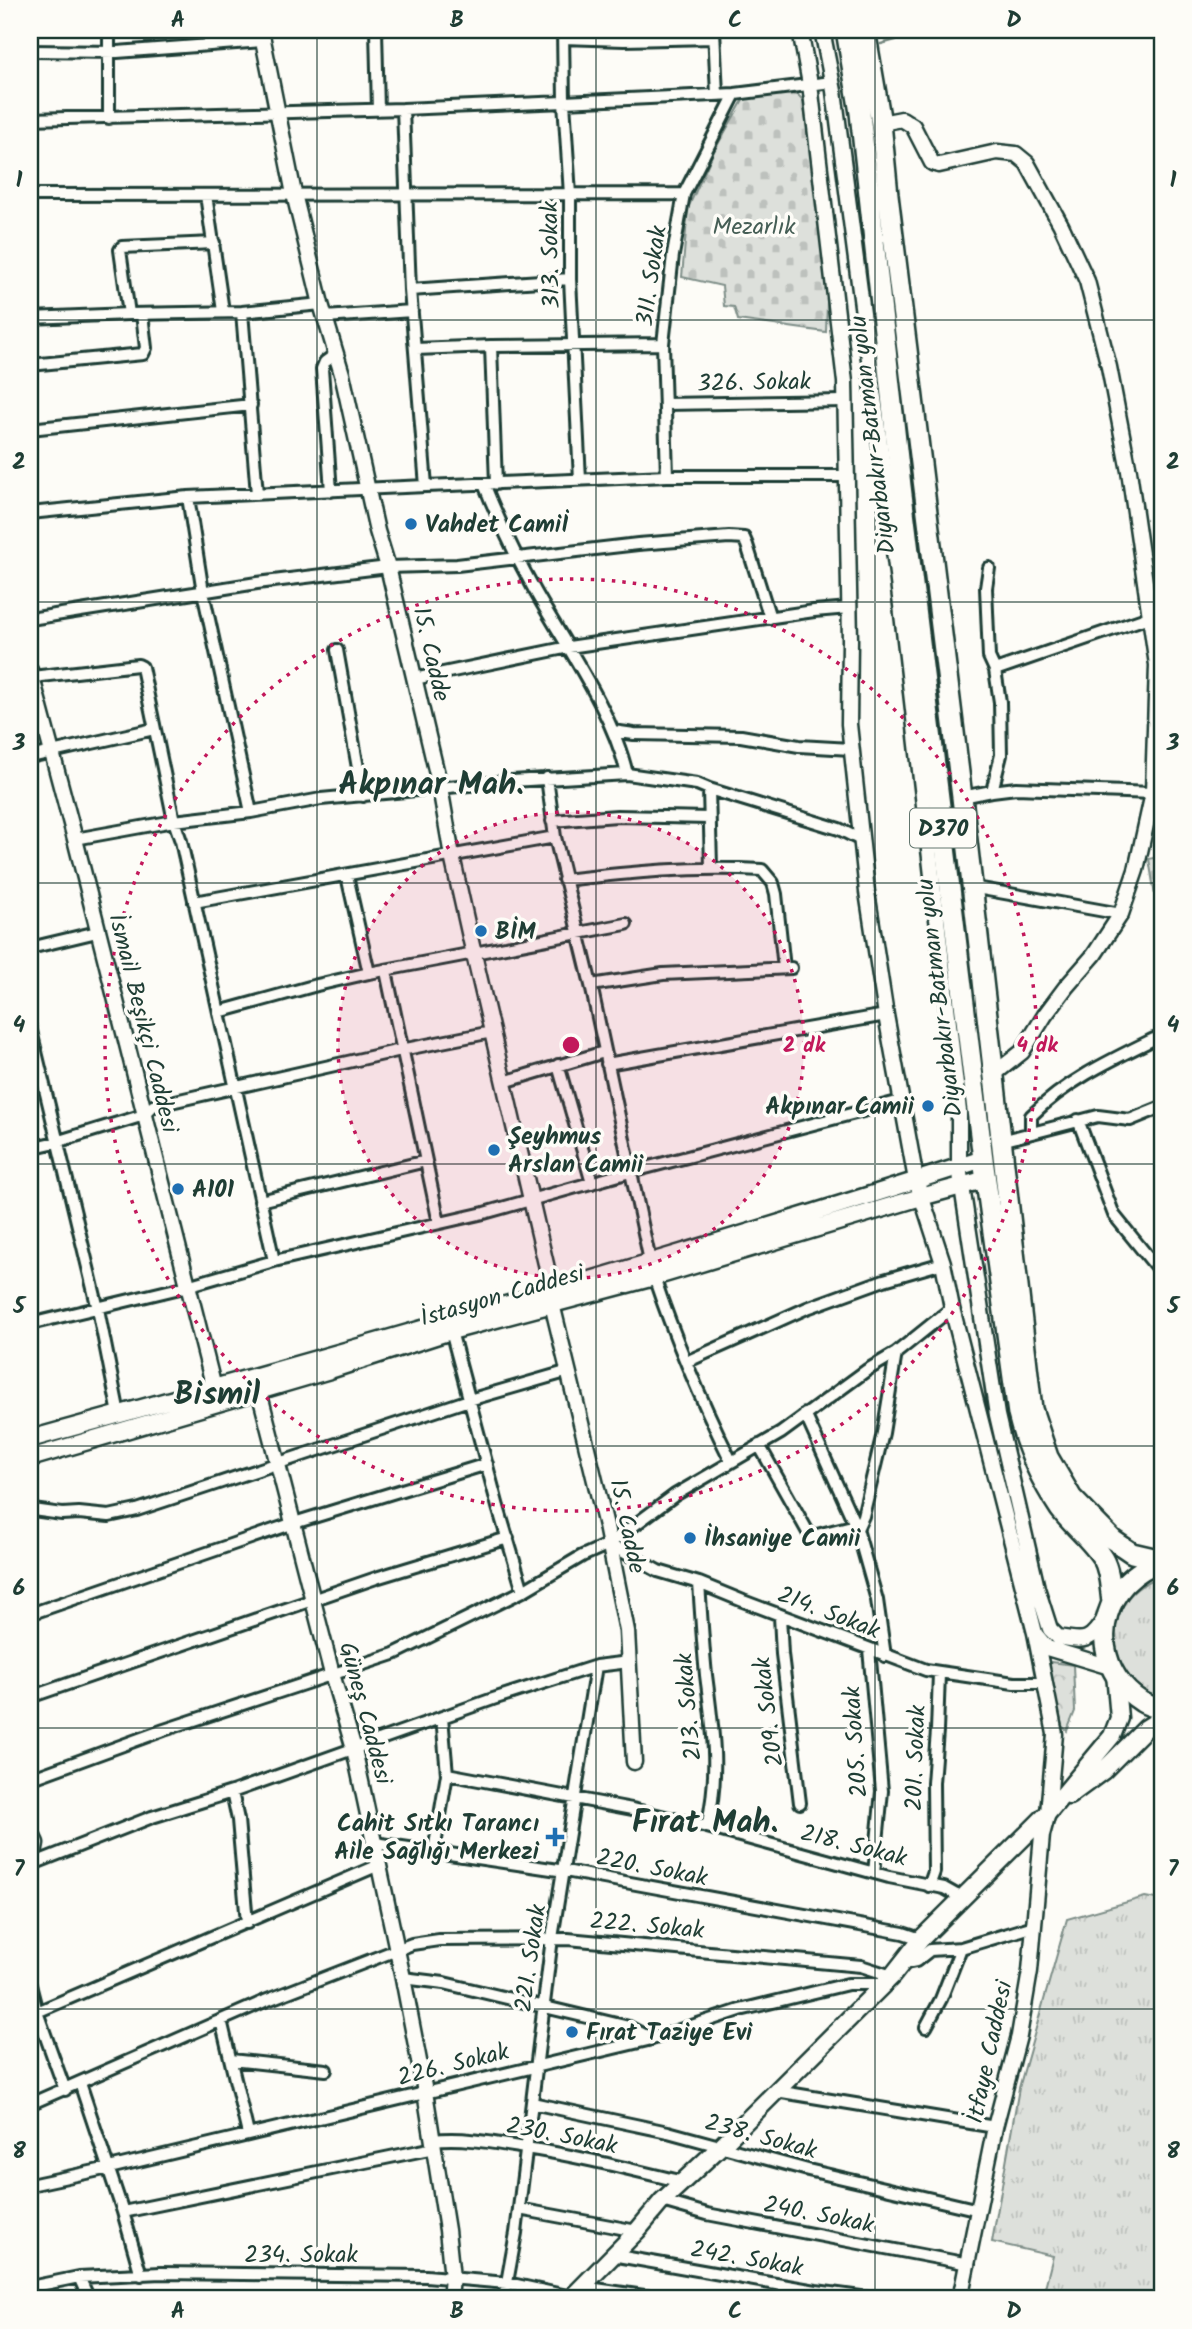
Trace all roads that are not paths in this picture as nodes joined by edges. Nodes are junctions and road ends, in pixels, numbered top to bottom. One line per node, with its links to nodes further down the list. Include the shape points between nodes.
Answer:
1 (109, 30): 11 (street)
2 (376, 30): 18 (street)
3 (800, 30): 13 (street, İtfaye Caddesi)
4 (822, 30): 12 (street)
5 (846, 30): 127 (highway, Diyarbakır-Batman yolu / D370, via 860,113)
6 (865, 30): 22 (highway, Diyarbakır-Batman yolu / D370)
7 (563, 34): 8 (street, via 624,40); 16 (street, 313. Sokak)
8 (714, 34): 15 (street)
9 (262, 35): 11 (street); 19 (street, 15. Cadde)
10 (30, 51): 11 (street)
11 (108, 52): 20 (street)
12 (832, 82): 13 (street); 129 (street, via 901,606 960,1111)
13 (810, 84): 14 (street); 45 (street, İtfaye Caddesi)
14 (735, 94): 15 (street); 24 (street, 311. Sokak)
15 (717, 95): 16 (street)
16 (564, 102): 17 (street); 28 (street, 313. Sokak)
17 (403, 109): 18 (street); 27 (street)
18 (378, 110): 19 (street)
19 (278, 113): 20 (street); 23 (street, 15. Cadde)
20 (109, 118): 21 (street)
21 (30, 119)
22 (881, 123): 64 (street, via 902,120 914,126 932,163 939,165 997,152 1016,154 1027,163 1061,225 1087,281 1109,367); 84 (highway, Diyarbakır-Batman yolu / D370)
23 (294, 194): 26 (street); 27 (street); 33 (street, 15. Cadde)
24 (684, 194): 28 (street); 39 (street, 311. Sokak)
25 (30, 195): 26 (street)
26 (206, 195): 29 (street)
27 (405, 195): 28 (street); 31 (street)
28 (570, 195): 30 (street, 313. Sokak)
29 (214, 243): 32 (street); 36 (street, via 122,247)
30 (570, 279): 31 (street); 41 (street, 313. Sokak)
31 (410, 290): 34 (street)
32 (223, 311): 35 (street); 37 (street)
33 (323, 311): 34 (street); 35 (street); 43 (street, 15. Cadde)
34 (412, 311): 42 (street)
35 (242, 312): 47 (street)
36 (129, 313): 37 (street); 38 (street)
37 (142, 314): 44 (street, via 143,354)
38 (30, 318)
39 (663, 344): 41 (street); 46 (street, 311. Sokak)
40 (491, 346): 41 (street); 42 (street); 52 (street)
41 (574, 346): 51 (street, 313. Sokak)
42 (416, 349): 53 (street)
43 (336, 354): 54 (street, 15. Cadde); 55 (street, via 324,362 323,369)
44 (30, 365)
45 (844, 401): 46 (street, 326. Sokak); 50 (street, İtfaye Caddesi)
46 (665, 404): 49 (street, 311. Sokak)
47 (251, 405): 48 (street); 56 (street)
48 (30, 429)
49 (667, 476): 50 (street); 51 (street)
50 (847, 476): 63 (street, İtfaye Caddesi)
51 (580, 480): 52 (street)
52 (490, 484): 53 (street); 59 (street)
53 (426, 486): 54 (street)
54 (368, 489): 55 (street); 60 (street, 15. Cadde)
55 (331, 491): 56 (street)
56 (257, 494): 57 (street)
57 (188, 497): 58 (street); 62 (street)
58 (30, 513)
59 (517, 557): 60 (street); 65 (street, via 744,538); 67 (street)
60 (388, 567): 62 (street); 71 (street, 15. Cadde)
61 (989, 568): 69 (street, via 989,657)
62 (202, 592): 66 (street); 85 (street)
63 (849, 608): 65 (street); 74 (street, İtfaye Caddesi)
64 (1149, 617): 69 (street); 82 (street, via 1157,665)
65 (770, 618): 67 (street)
66 (30, 619)
67 (569, 647): 71 (street); 73 (street)
68 (337, 650): 83 (street)
69 (995, 670): 81 (street, via 1001,755)
70 (31, 673): 72 (street, via 138,665); 75 (street, İsmail Beşikçi Caddesi)
71 (414, 678): 79 (street, 15. Cadde)
72 (153, 729): 75 (street); 87 (street)
73 (613, 731): 74 (street, via 741,736); 77 (street)
74 (851, 749): 91 (street, İtfaye Caddesi)
75 (51, 751): 76 (street); 90 (street, İsmail Beşikçi Caddesi)
76 (30, 757)
77 (627, 774): 78 (street); 80 (street)
78 (547, 778): 79 (street); 88 (street)
79 (440, 788): 83 (street); 92 (street, 15. Cadde)
80 (709, 789): 86 (street); 91 (street, via 839,829)
81 (992, 791): 82 (street); 84 (street)
82 (1153, 793): 98 (street)
83 (363, 796): 85 (street)
84 (962, 797): 96 (highway, Diyarbakır-Batman yolu / D370)
85 (251, 812): 87 (street)
86 (709, 818): 88 (street, via 617,816); 93 (street)
87 (174, 821): 90 (street); 97 (street)
88 (552, 821): 89 (street)
89 (555, 837): 92 (street); 95 (street)
90 (75, 839): 100 (street, İsmail Beşikçi Caddesi)
91 (861, 841): 108 (street, İtfaye Caddesi)
92 (452, 856): 94 (street); 103 (street, 15. Cadde)
93 (711, 867): 95 (street); 106 (street, via 762,870 768,876 776,894 787,968 663,974)
94 (346, 876): 97 (street); 105 (street)
95 (564, 880): 101 (street)
96 (971, 887): 98 (street); 116 (highway, Diyarbakır-Batman yolu / D370)
97 (194, 902): 107 (street)
98 (1121, 914): 116 (street, via 1022,1052)
99 (626, 924): 101 (street)
100 (97, 932): 102 (street); 121 (street, İsmail Beşikçi Caddesi)
101 (577, 934): 103 (street); 106 (street)
102 (30, 948)
103 (474, 953): 104 (street); 110 (street, 15. Cadde)
104 (386, 971): 105 (street); 112 (street)
105 (369, 973): 107 (street)
106 (590, 985): 113 (street)
107 (219, 1012): 118 (street)
108 (886, 1015): 114 (street); 119 (street, İtfaye Caddesi)
109 (30, 1027): 125 (street)
110 (492, 1032): 112 (street); 117 (street, 15. Cadde)
111 (1162, 1037): 123 (street, via 1090,1071 1051,1098 1031,1116)
112 (401, 1050): 118 (street); 128 (street)
113 (604, 1052): 114 (street); 115 (street)
114 (607, 1064): 130 (street)
115 (558, 1065): 117 (street); 133 (street)
116 (994, 1074): 124 (highway, Diyarbakır-Batman yolu / D370)
117 (504, 1082): 137 (street, 15. Cadde)
118 (236, 1088): 121 (street, via 153,1106); 136 (street)
119 (901, 1101): 130 (street); 132 (street, İtfaye Caddesi)
120 (1162, 1107): 122 (street, via 1130,1120 1098,1116)
121 (144, 1115): 125 (street); 143 (street, İsmail Beşikçi Caddesi)
122 (1078, 1120): 123 (street); 142 (street, via 1114,1215)
123 (1031, 1132): 124 (street)
124 (1001, 1141): 168 (highway, Diyarbakır-Batman yolu / D370, via 1032,1409 1048,1457 1072,1498 1113,1540 1132,1553)
125 (56, 1142): 126 (street); 146 (street)
126 (30, 1148)
127 (983, 1159): 129 (main road, İstasyon Caddesi); 131 (highway, Diyarbakır-Batman yolu / D370)
128 (426, 1161): 136 (street); 138 (street)
129 (959, 1167): 132 (main road, İstasyon Caddesi); 134 (street)
130 (629, 1172): 133 (street); 141 (street)
131 (987, 1179): 134 (main road, İstasyon Caddesi); 172 (highway, Diyarbakır-Batman yolu / D370, via 1026,1445 1060,1509 1102,1558 1108,1573)
132 (916, 1180): 135 (street, İtfaye Caddesi); 141 (main road, İstasyon Caddesi)
133 (592, 1183): 137 (street)
134 (962, 1186): 135 (main road, İstasyon Caddesi); 172 (street, via 997,1415 1045,1616 1058,1637 1083,1640 1093,1636)
135 (921, 1197): 140 (street, İtfaye Caddesi); 141 (main road, İstasyon Caddesi)
136 (260, 1200): 139 (street)
137 (531, 1200): 138 (street); 144 (street, 15. Cadde)
138 (439, 1223): 139 (street)
139 (274, 1261): 143 (street)
140 (943, 1263): 145 (street, İtfaye Caddesi); 150 (street, via 807,1308)
141 (652, 1269): 144 (main road, İstasyon Caddesi); 150 (street)
142 (1162, 1274)
143 (188, 1285): 146 (street); 152 (street, İsmail Beşikçi Caddesi)
144 (552, 1297): 148 (main road, İstasyon Caddesi); 151 (street, 15. Cadde); 152 (main road, İstasyon Caddesi)
145 (951, 1308): 149 (street); 175 (street, İtfaye Caddesi)
146 (98, 1309): 147 (street); 155 (street)
147 (30, 1324)
148 (452, 1331): 153 (main road, İstasyon Caddesi); 154 (street)
149 (896, 1353): 156 (street); 165 (street, via 883,1433)
150 (687, 1362): 160 (street)
151 (569, 1371): 154 (street); 167 (street, 15. Cadde)
152 (214, 1388): 155 (main road, İstasyon Caddesi)
153 (259, 1391): 159 (main road, İstasyon Caddesi); 161 (street, Güneş Caddesi)
154 (469, 1400): 161 (street); 162 (street)
155 (120, 1414): 157 (main road, İstasyon Caddesi)
156 (805, 1414): 158 (street); 165 (street)
157 (30, 1439)
158 (760, 1445): 160 (street); 165 (street, via 808,1534)
159 (30, 1458)
160 (731, 1461): 167 (street)
161 (277, 1464): 163 (street, via 109,1516); 164 (street, Güneş Caddesi)
162 (487, 1464): 164 (street); 166 (street)
163 (31, 1508)
164 (294, 1523): 171 (street, Güneş Caddesi); 173 (street)
165 (857, 1529): 177 (street, via 877,1600)
166 (508, 1538): 170 (street); 171 (street)
167 (609, 1544): 169 (street, 214. Sokak, via 658,1571); 170 (street); 178 (street, 15. Cadde)
168 (1162, 1561): 172 (highway, via 1133,1575)
169 (699, 1583): 174 (street, 214. Sokak); 196 (street, 213. Sokak, via 716,1774)
170 (523, 1591): 182 (street, via 394,1654)
171 (313, 1601): 182 (street, Güneş Caddesi); 184 (street)
172 (1109, 1609): 180 (highway, Diyarbakır-Batman yolu, via 1104,1642)
173 (30, 1614)
174 (780, 1616): 176 (street, 214. Sokak); 194 (street, 209. Sokak)
175 (1035, 1633): 180 (street, via 1047,1648); 183 (street, İtfaye Caddesi)
176 (869, 1649): 177 (street, 214. Sokak); 203 (street, 205. Sokak, via 882,1791)
177 (885, 1656): 181 (street, 214. Sokak)
178 (629, 1662): 179 (street); 189 (street, 15. Cadde)
179 (596, 1666): 186 (street); 193 (street, 221. Sokak)
180 (1112, 1670): 185 (highway, via 1124,1688); 195 (main road, via 1119,1718 1112,1736)
181 (939, 1673): 183 (street, 214. Sokak); 204 (street, 201. Sokak, via 934,1872)
182 (332, 1674): 188 (street, Güneş Caddesi); 191 (street)
183 (1044, 1683): 195 (street, İtfaye Caddesi, via 1055,1734)
184 (30, 1697)
185 (1162, 1710)
186 (442, 1717): 188 (street); 190 (street)
187 (1162, 1718): 195 (main road)
188 (354, 1749): 192 (street); 198 (street, Güneş Caddesi)
189 (634, 1762)
190 (447, 1773): 193 (street, 218. Sokak); 199 (street)
191 (30, 1779)
192 (232, 1792): 200 (street, via 152,1817); 206 (street, via 239,1820)
193 (575, 1799): 196 (street, 218. Sokak); 202 (street, 221. Sokak)
194 (800, 1804)
195 (1048, 1813): 205 (main road); 207 (street, İtfaye Caddesi)
196 (706, 1827): 203 (street, 218. Sokak)
197 (30, 1830): 200 (street, via 36,1843)
198 (375, 1843): 199 (street, 220. Sokak); 201 (street, Güneş Caddesi)
199 (435, 1851): 202 (street, 220. Sokak)
200 (30, 1865)
201 (379, 1865): 206 (street); 211 (street, Güneş Caddesi)
202 (565, 1871): 208 (street, 221. Sokak); 209 (street, 220. Sokak)
203 (874, 1873): 204 (street, 218. Sokak)
204 (929, 1886): 205 (street, 218. Sokak)
205 (962, 1898): 209 (main road)
206 (247, 1923): 216 (street)
207 (1034, 1926): 210 (street); 229 (street, İtfaye Caddesi, via 1019,2036)
208 (552, 1938): 211 (street, 222. Sokak, via 439,1940); 212 (street, 222. Sokak, via 861,1966); 215 (street, 221. Sokak)
209 (921, 1939): 212 (main road)
210 (961, 1948): 212 (street, via 930,1951); 218 (street)
211 (397, 1950): 213 (street, Güneş Caddesi); 217 (street, 222. Sokak)
212 (892, 1974): 219 (street, 226. Sokak, via 740,2010); 225 (main road)
213 (403, 1978): 215 (street); 226 (street, Güneş Caddesi)
214 (30, 1985): 216 (street)
215 (543, 2007): 219 (street, via 629,2027); 221 (street, 221. Sokak)
216 (33, 2014): 224 (street)
217 (221, 2020): 220 (street); 223 (street, 222. Sokak)
218 (926, 2027)
219 (652, 2039): 221 (street, 226. Sokak)
220 (231, 2060): 222 (street); 230 (street)
221 (536, 2065): 226 (street, 226. Sokak); 228 (street, 221. Sokak)
222 (326, 2070)
223 (80, 2083): 224 (street, 222. Sokak); 234 (street)
224 (65, 2090): 227 (street, 222. Sokak)
225 (776, 2091): 229 (street); 232 (main road)
226 (425, 2092): 230 (street, 226. Sokak); 231 (street, Güneş Caddesi)
227 (30, 2104)
228 (532, 2104): 232 (street, 238. Sokak); 233 (street, 221. Sokak)
229 (995, 2127): 239 (street, İtfaye Caddesi)
230 (247, 2134): 234 (street, 226. Sokak)
231 (433, 2144): 233 (street, 230. Sokak, via 474,2140); 240 (street, 230. Sokak); 246 (street, Güneş Caddesi)
232 (720, 2147): 235 (main road); 239 (street, 238. Sokak)
233 (525, 2148): 235 (street, 230. Sokak); 238 (street, 221. Sokak)
234 (109, 2168): 236 (street, 226. Sokak); 240 (street)
235 (683, 2182): 237 (main road)
236 (30, 2185)
237 (662, 2201): 241 (main road); 243 (street, 240. Sokak, via 707,2214)
238 (519, 2209): 241 (street); 247 (street, 221. Sokak)
239 (979, 2210): 243 (street, İtfaye Caddesi)
240 (123, 2212): 244 (street)
241 (637, 2231): 242 (main road)
242 (612, 2255): 249 (main road); 255 (street, 242. Sokak)
243 (969, 2264): 256 (street, İtfaye Caddesi)
244 (141, 2275): 245 (street, 234. Sokak); 246 (street, 234. Sokak)
245 (79, 2277): 248 (street, 234. Sokak); 251 (street)
246 (452, 2278): 247 (street, 234. Sokak); 252 (street, Güneş Caddesi)
247 (507, 2283): 249 (street, 234. Sokak); 253 (street, 221. Sokak)
248 (31, 2286): 250 (street)
249 (574, 2294): 254 (street, 234. Sokak)
250 (37, 2299)
251 (89, 2299)
252 (450, 2299)
253 (504, 2299)
254 (665, 2299)
255 (876, 2299)
256 (960, 2299)

